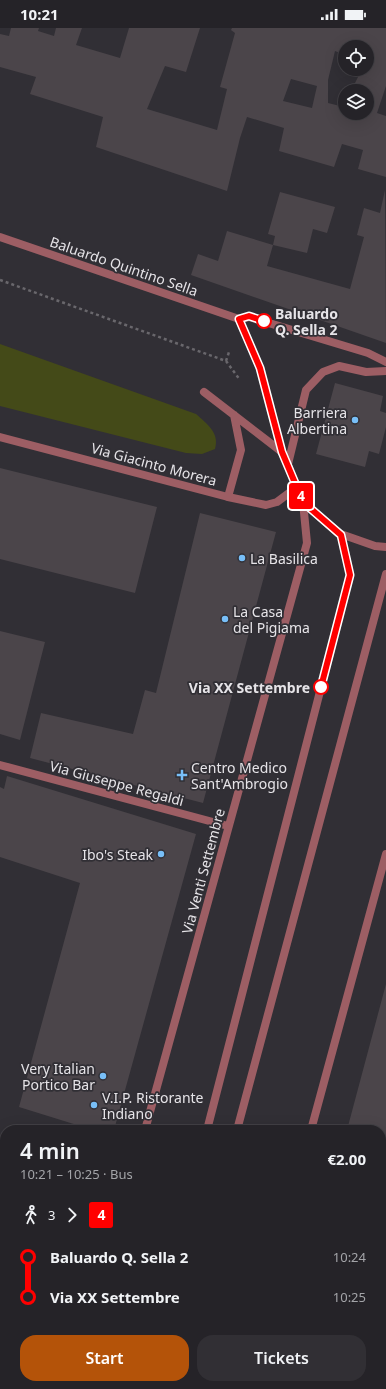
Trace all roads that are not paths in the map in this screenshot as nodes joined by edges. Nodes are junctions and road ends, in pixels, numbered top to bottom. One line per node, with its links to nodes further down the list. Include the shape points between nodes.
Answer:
1 (0, 236): 2 (street, Baluardo Quintino Sella)
2 (239, 319): 3 (street, Baluardo Quintino Sella, via 249,316 368,353); 8 (street, via 260,368)
3 (386, 362)
4 (386, 371): 9 (street, via 366,372 339,366 323,372 306,390)
5 (204, 392): 6 (street)
6 (234, 415): 8 (street); 11 (street, via 241,450)
7 (0, 437): 11 (street, Via Giacinto Morera)
8 (282, 452): 9 (street)
9 (288, 464): 10 (street)
10 (297, 487): 11 (street, Via Giacinto Morera, via 277,502 266,505); 12 (street)
11 (228, 497)
12 (303, 502): 13 (street); 17 (street, Via Venti Settembre, via 307,543)
13 (341, 535): 14 (street); 21 (street, via 350,575)
14 (386, 548)
15 (386, 574): 22 (street)
16 (0, 765): 17 (street, Via Giuseppe Regaldi)
17 (228, 826): 20 (street, Via Venti Settembre)
18 (386, 854): 19 (street)
19 (384, 872): 23 (street)
20 (146, 1125)
21 (208, 1125)
22 (238, 1125)
23 (312, 1125)

